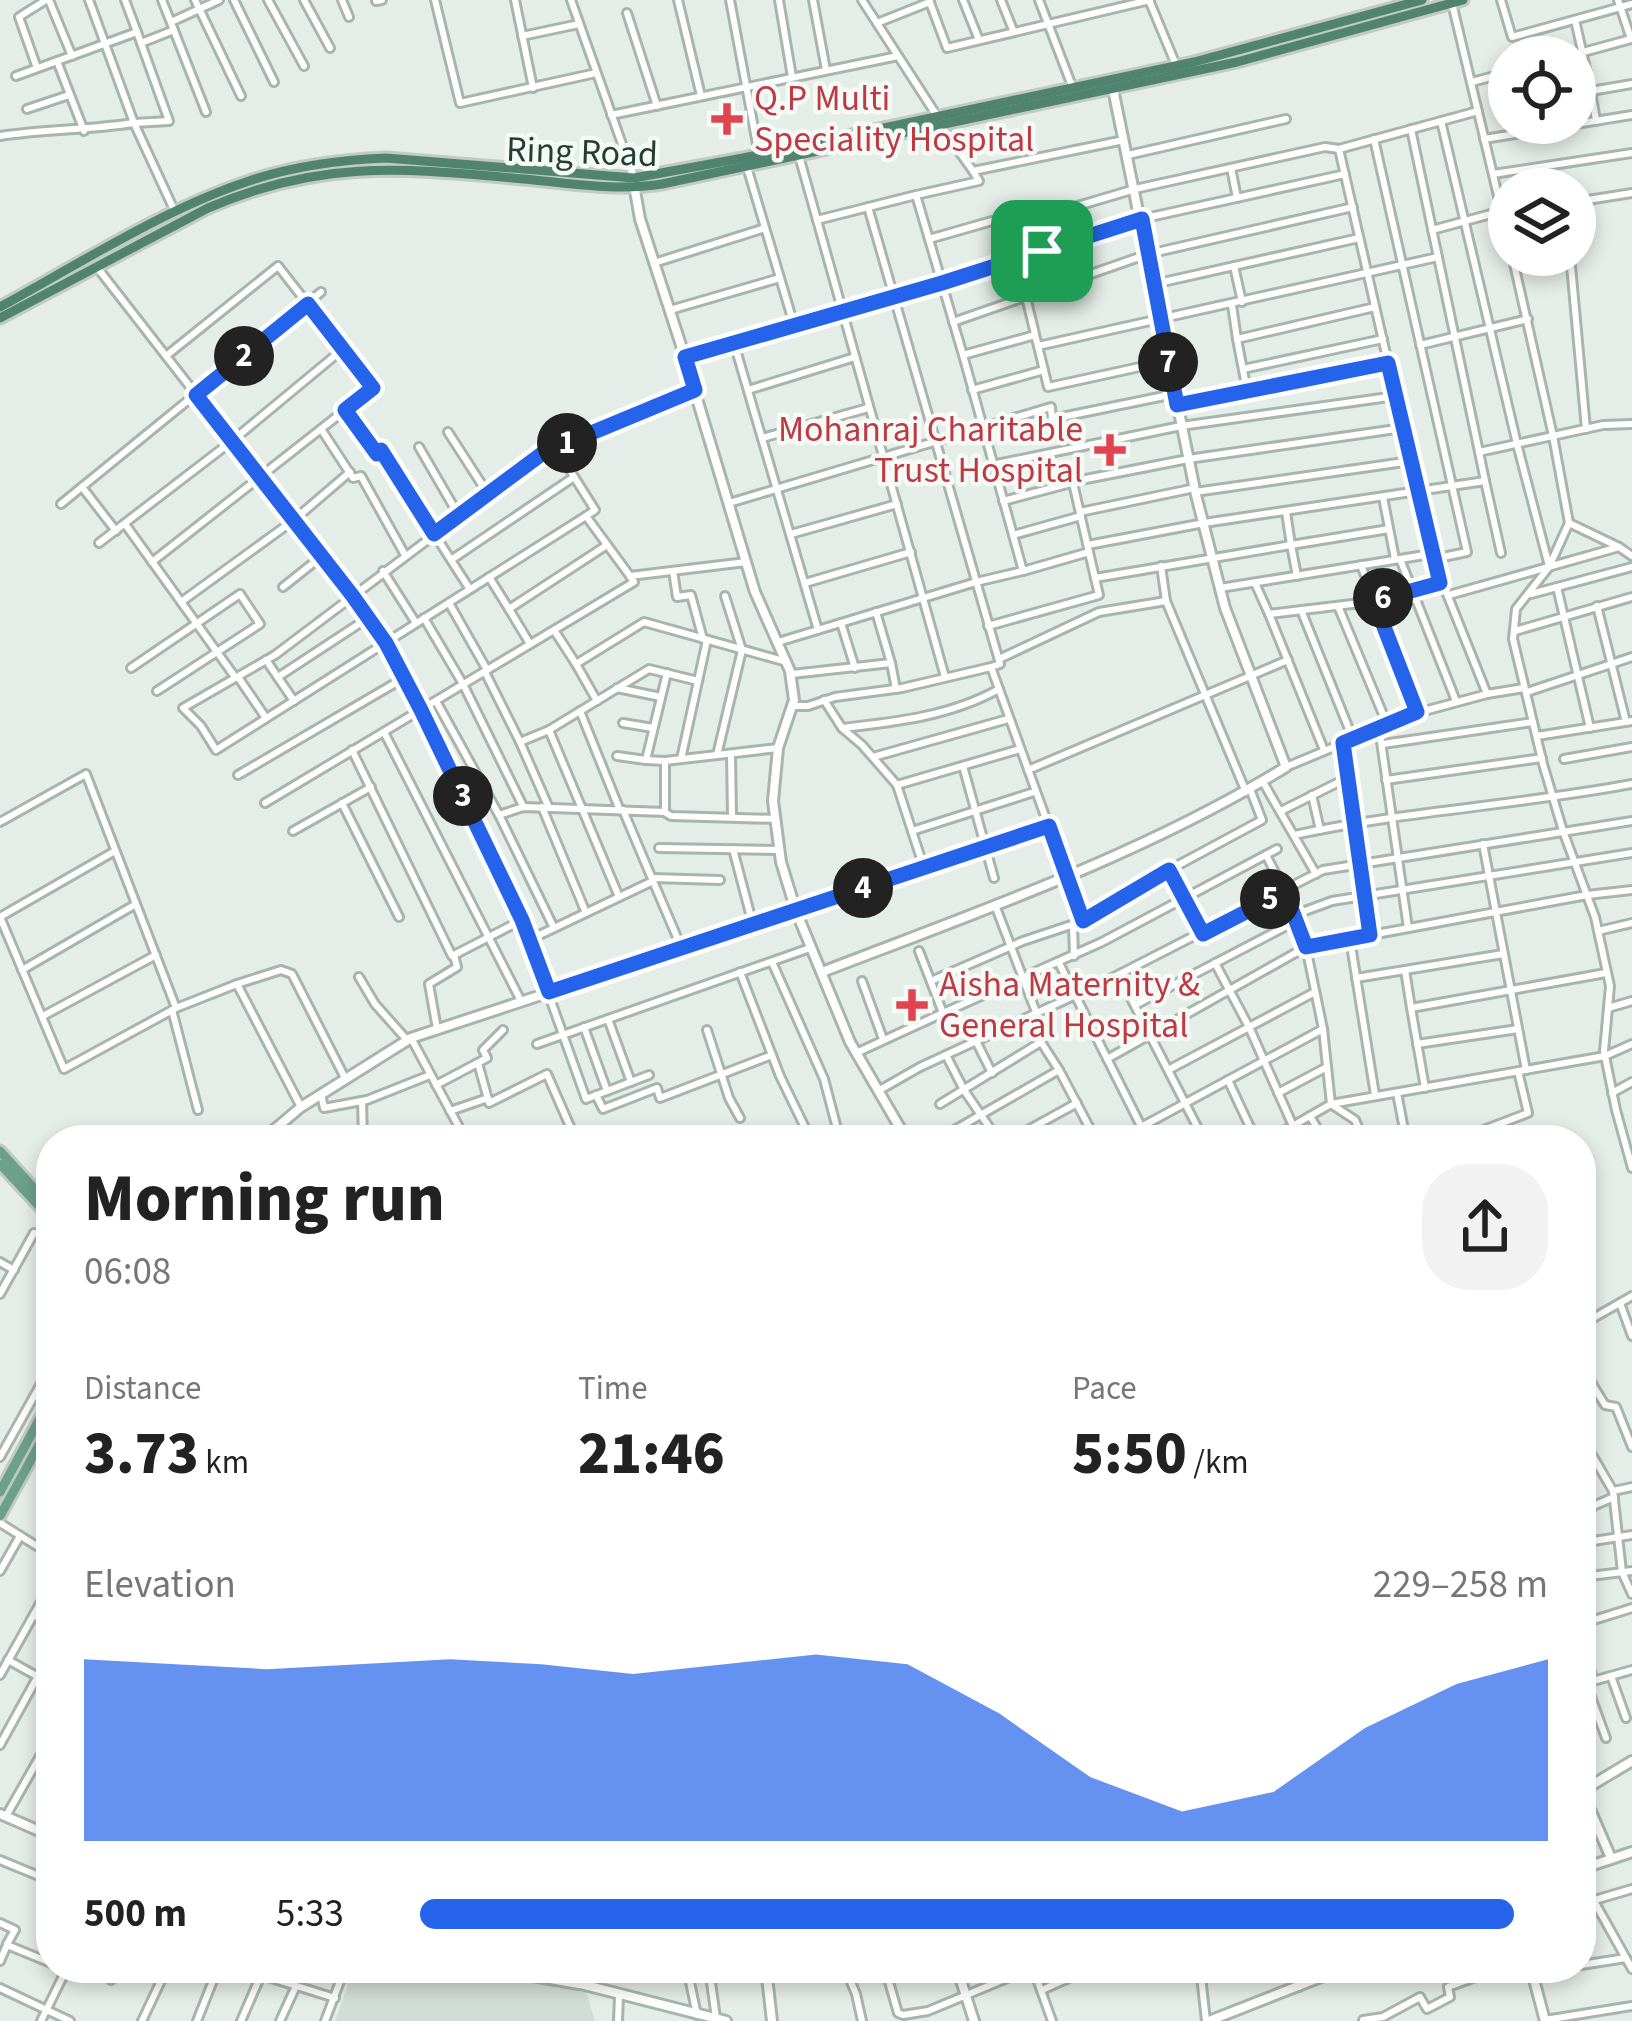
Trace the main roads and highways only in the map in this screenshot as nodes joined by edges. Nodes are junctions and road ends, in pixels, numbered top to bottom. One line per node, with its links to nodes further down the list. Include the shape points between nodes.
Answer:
1 (1422, 0): 3 (highway, Ring Road)
2 (1457, 2): 4 (highway, Ring Road, via 1272,54)
3 (1385, 5): 4 (highway, Ring Road, via 1286,39)
4 (1074, 92): 5 (highway, Ring Road)
5 (939, 121): 6 (highway, Ring Road); 6 (highway, Ring Road, via 748,167)
6 (634, 183): 7 (highway, Ring Road, via 419,160 351,159 278,172 175,212); 8 (highway, Ring Road, via 404,169 320,174 181,220)
7 (0, 307)
8 (0, 318)
9 (0, 1151): 11 (main road)
10 (0, 1164): 12 (main road)
11 (36, 1191)
12 (36, 1204)
13 (36, 1426): 15 (main road)
14 (36, 1452): 16 (main road)
15 (0, 1492)
16 (0, 1520)

